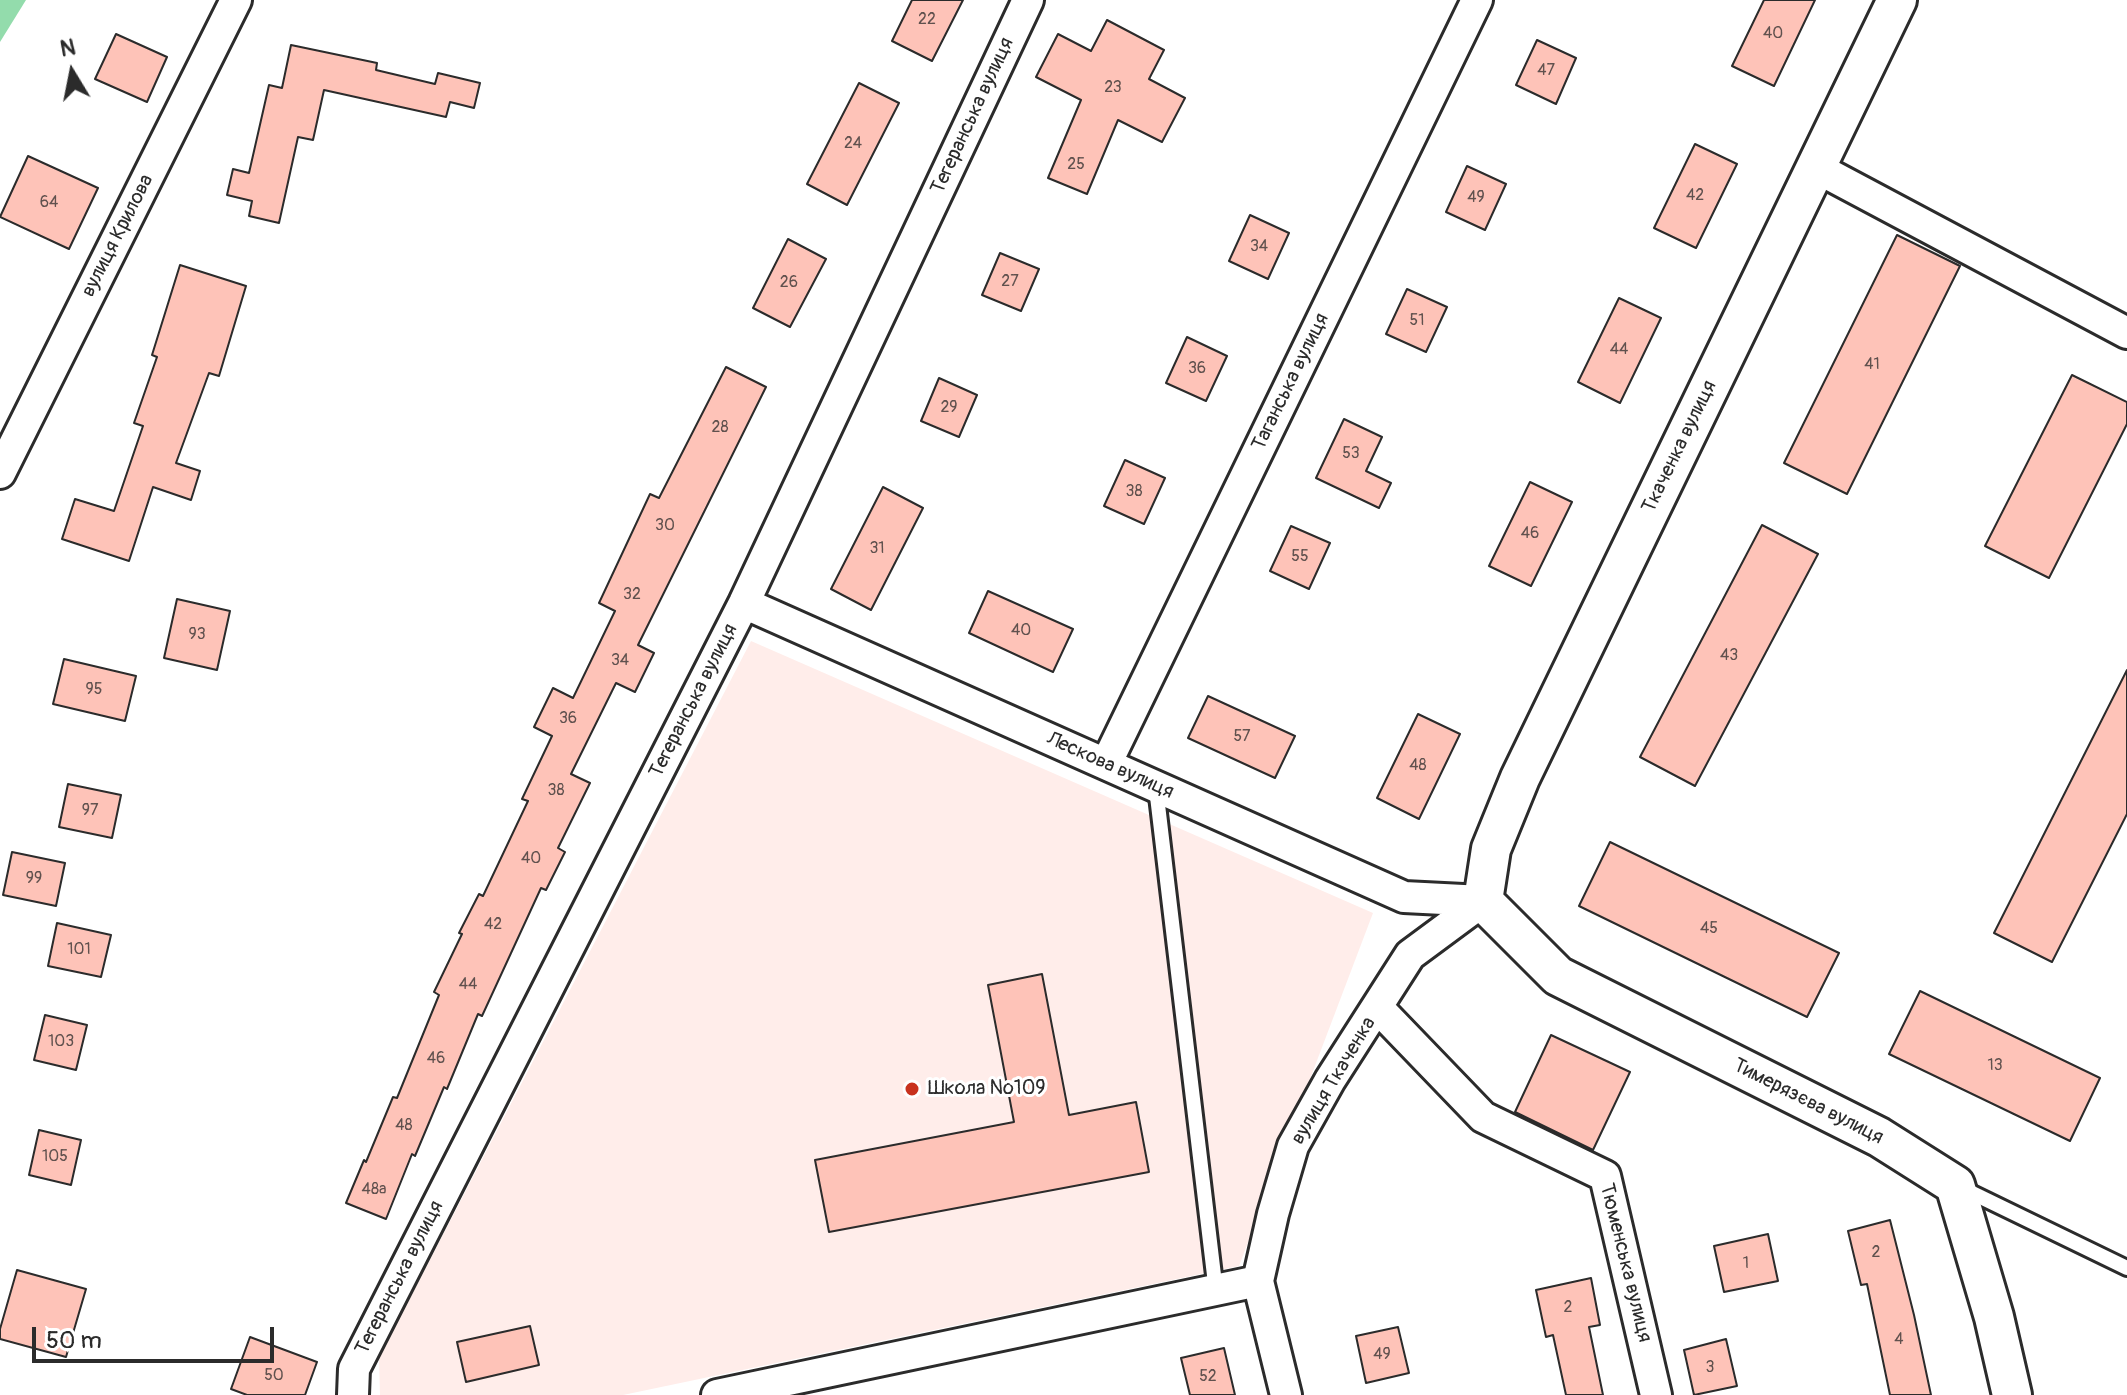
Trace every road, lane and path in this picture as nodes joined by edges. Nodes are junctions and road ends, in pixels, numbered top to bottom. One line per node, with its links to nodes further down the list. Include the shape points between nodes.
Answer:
1 (236, 0): 7 (street, вулиця Крилова)
2 (1028, 0): 8 (street, Тегеранська вулиця)
3 (1477, 0): 9 (street, Таганська вулиця)
4 (1897, 0): 5 (street, Ткаченка вулиця)
5 (1815, 167): 6 (street); 11 (street, Ткаченка вулиця, via 1520,778 1491,849)
6 (2127, 333)
7 (0, 473)
8 (744, 603): 9 (street, Лескова вулиця); 18 (street, Тегеранська вулиця, via 354,1369)
9 (1106, 764): 10 (street, Лескова вулиця)
10 (1156, 786): 11 (street, Лескова вулиця, via 1404,897); 16 (lane)
11 (1483, 901): 12 (street, вулиця Ткаченка, via 1410,955); 13 (street, Тимерязєва вулиця, via 1558,976 1879,1137)
12 (1378, 1008): 15 (street, вулиця Ткаченка, via 1293,1146); 21 (street, Тюменська вулиця, via 1483,1117 1605,1176)
13 (1955, 1185): 14 (lane); 22 (street)
14 (2127, 1268)
15 (1258, 1281): 16 (street); 20 (street, вулиця Ткаченка)
16 (1216, 1292): 17 (street)
17 (824, 1384): 19 (street)
18 (353, 1395)
19 (717, 1395)
20 (1286, 1395)
21 (1656, 1395)
22 (2012, 1395)

